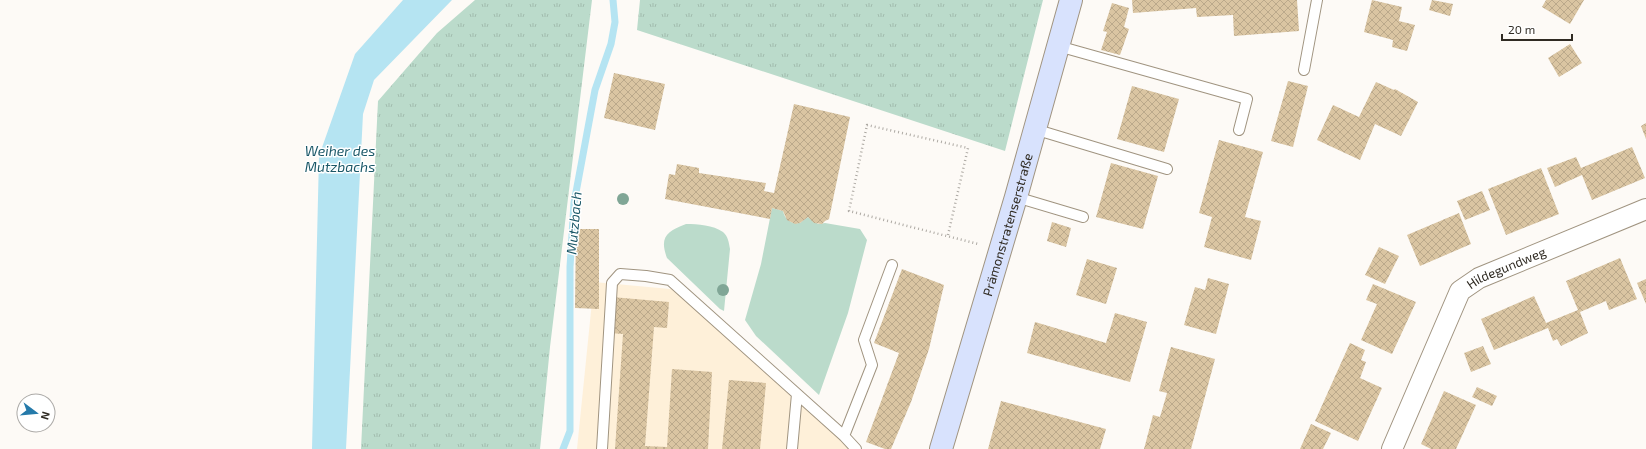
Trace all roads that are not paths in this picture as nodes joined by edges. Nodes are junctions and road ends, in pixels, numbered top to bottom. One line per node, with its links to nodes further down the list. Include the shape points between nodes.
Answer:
1 (1071, 0): 3 (main road, Prämonstratenserstraße)
2 (1317, 0): 4 (lane)
3 (1058, 46): 5 (main road, Prämonstratenserstraße); 6 (lane, via 1247,99)
4 (1304, 70)
5 (1034, 129): 7 (lane); 8 (main road, Prämonstratenserstraße)
6 (1239, 130)
7 (1167, 169)
8 (1016, 197): 10 (lane); 17 (main road, Prämonstratenserstraße)
9 (1646, 209): 18 (street, Hildegundweg, via 1479,278 1460,291)
10 (1084, 217)
11 (892, 265): 13 (lane, via 864,340 872,365)
12 (797, 394): 13 (lane); 14 (lane, via 670,280 620,274 612,283); 15 (lane)
13 (844, 436): 16 (lane)
14 (602, 449)
15 (792, 449)
16 (856, 449)
17 (941, 449)
18 (1392, 449)

